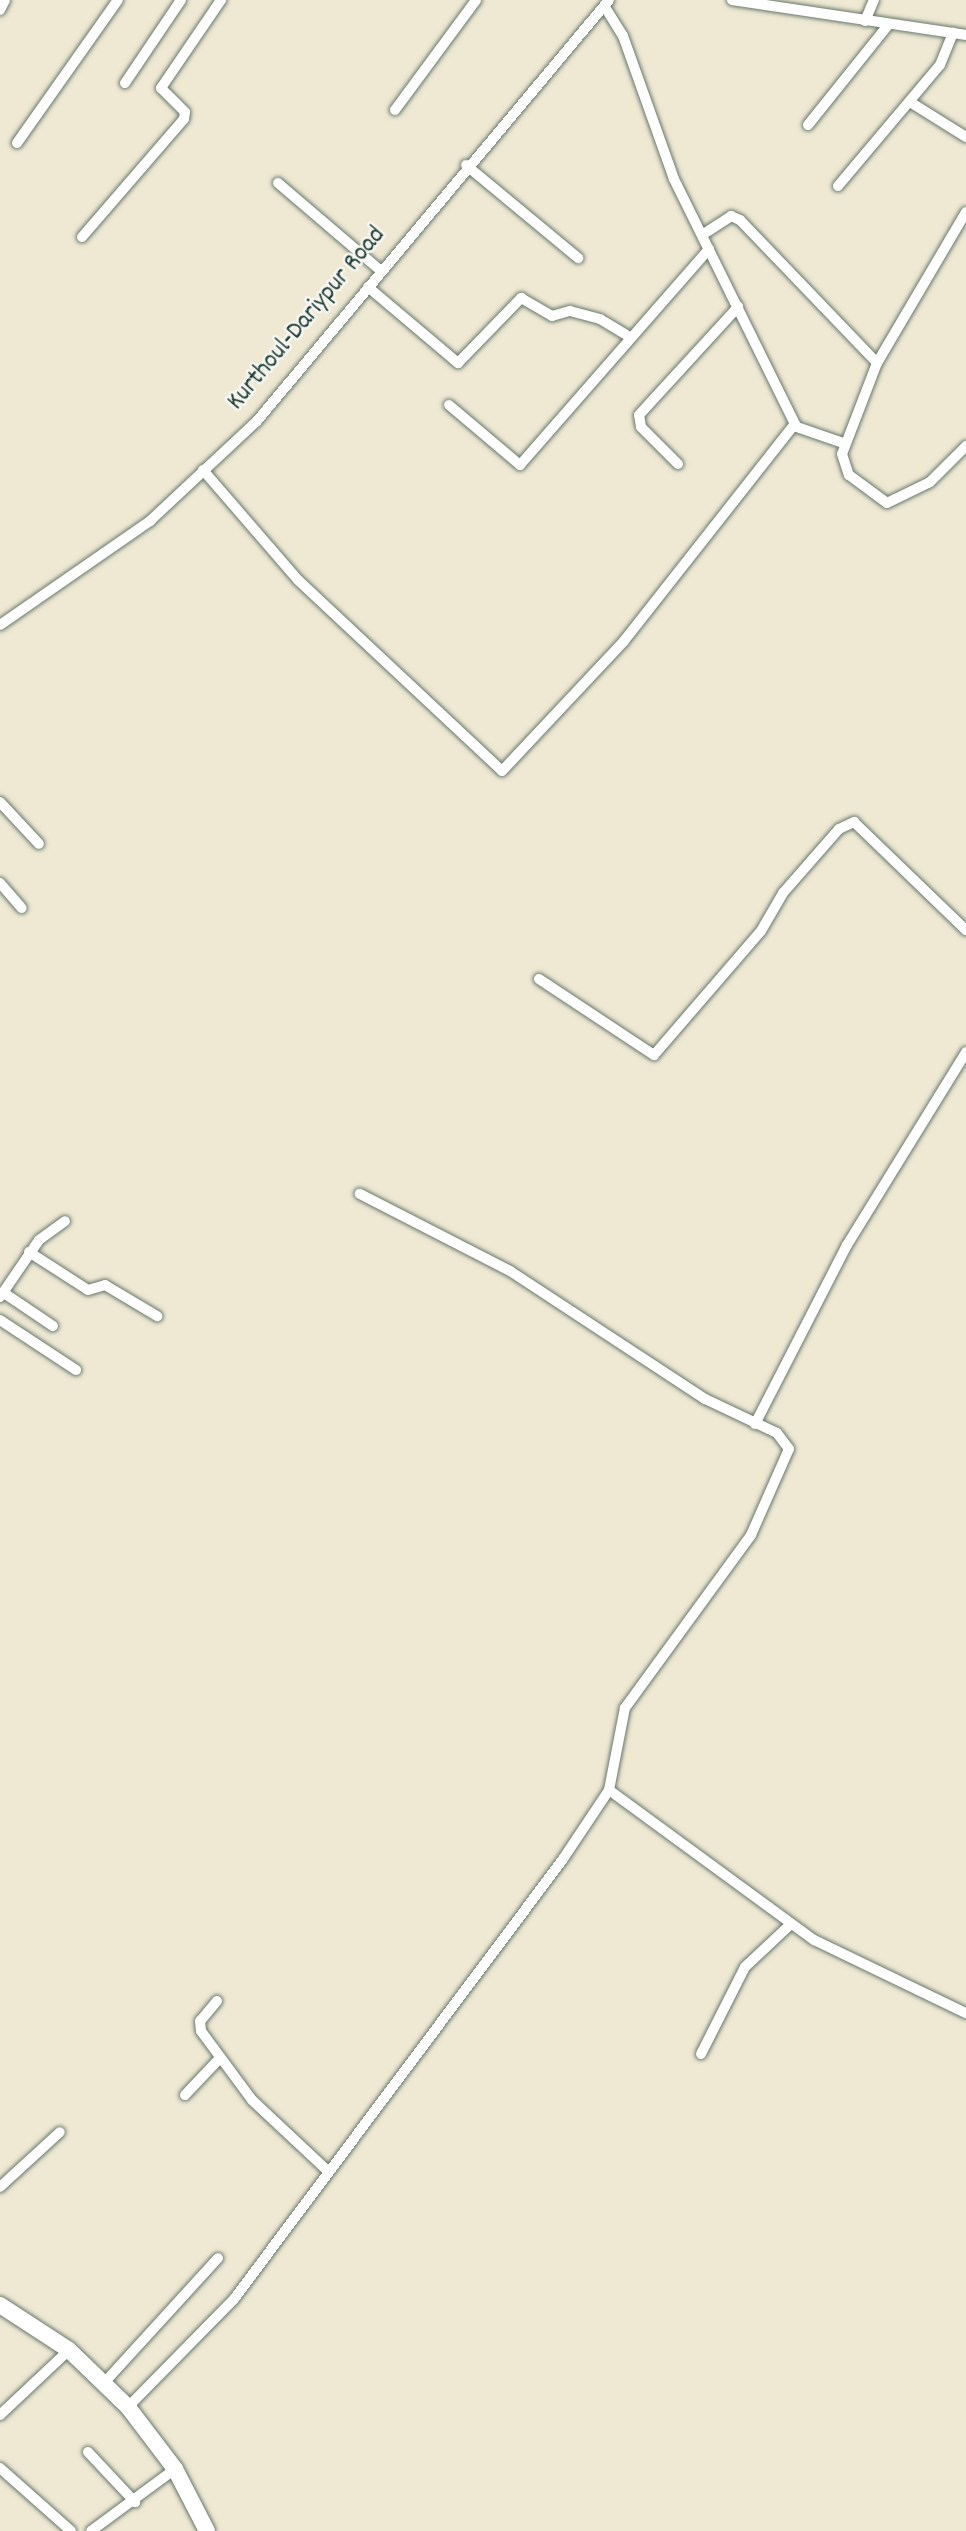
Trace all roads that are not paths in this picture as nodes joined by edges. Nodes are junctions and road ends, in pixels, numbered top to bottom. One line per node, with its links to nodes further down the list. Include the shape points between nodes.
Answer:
1 (5, 0): 10 (street)
2 (118, 0): 20 (street)
3 (181, 0): 15 (street)
4 (221, 0): 26 (street, via 161,88 185,112 184,119)
5 (476, 0): 17 (street)
6 (732, 0): 7 (street)
7 (737, 0): 11 (street)
8 (874, 0): 11 (street)
9 (607, 4): 21 (street, Kurthoul-Dariypur Road); 25 (street, via 624,36 663,153)
10 (0, 10)
11 (865, 22): 12 (street)
12 (889, 24): 13 (street); 18 (street)
13 (953, 33): 14 (street); 16 (street, via 945,58)
14 (966, 35)
15 (125, 83)
16 (910, 103): 19 (street); 23 (street)
17 (395, 110)
18 (808, 125)
19 (966, 137)
20 (17, 143)
21 (467, 165): 28 (street); 29 (street, Kurthoul-Dariypur Road)
22 (278, 183): 29 (street)
23 (838, 186)
24 (966, 212): 33 (street)
25 (702, 235): 27 (street); 33 (street, via 731,216 740,220)
26 (82, 237)
27 (709, 249): 31 (street); 32 (street)
28 (578, 258)
29 (380, 270): 30 (street, Kurthoul-Dariypur Road)
30 (368, 287): 32 (street, via 458,363 521,299 552,316 567,311 600,319); 39 (street, Kurthoul-Dariypur Road, via 275,401)
31 (738, 307): 35 (street); 38 (street, via 639,415 641,427)
32 (627, 335): 34 (street, via 519,466)
33 (877, 363): 36 (street)
34 (449, 405)
35 (794, 426): 36 (street); 39 (street, via 741,485 624,641 504,771 298,580)
36 (843, 443): 37 (street, via 845,469 887,503 930,482)
37 (966, 446)
38 (678, 464)
39 (203, 471): 40 (street, Kurthoul-Dariypur Road, via 150,521)
40 (0, 625)
41 (0, 802): 42 (street)
42 (39, 844)
43 (0, 883): 44 (street)
44 (22, 908)
45 (966, 930): 46 (street, via 854,822 839,829 787,888 761,931 654,1055)
46 (538, 979)
47 (965, 1058): 56 (street, via 847,1245)
48 (360, 1194): 56 (street, via 510,1271 664,1374)
49 (65, 1221): 50 (street)
50 (29, 1252): 51 (street); 52 (street, via 88,1290 107,1286)
51 (2, 1295): 54 (street)
52 (157, 1316)
53 (0, 1320): 55 (street)
54 (53, 1326)
55 (76, 1370)
56 (755, 1424): 57 (street, via 788,1442 786,1463 751,1535 625,1708)
57 (609, 1790): 58 (street); 65 (street, via 417,2060)
58 (791, 1924): 60 (street, via 867,1970); 61 (street, via 745,1967)
59 (217, 2000): 62 (street, via 199,2026)
60 (966, 2013)
61 (701, 2054)
62 (220, 2057): 63 (street); 65 (street, via 252,2100)
63 (185, 2095)
64 (60, 2132): 66 (street)
65 (328, 2171): 71 (street, via 234,2299)
66 (0, 2187)
67 (218, 2258): 70 (street)
68 (0, 2305): 69 (street)
69 (69, 2350): 70 (street); 72 (street)
70 (104, 2383): 71 (street)
71 (128, 2407): 75 (street)
72 (0, 2415)
73 (88, 2452): 76 (street)
74 (0, 2468): 77 (street)
75 (175, 2469): 76 (street); 79 (street)
76 (135, 2502): 78 (street)
77 (71, 2531)
78 (91, 2531)
79 (206, 2531)

